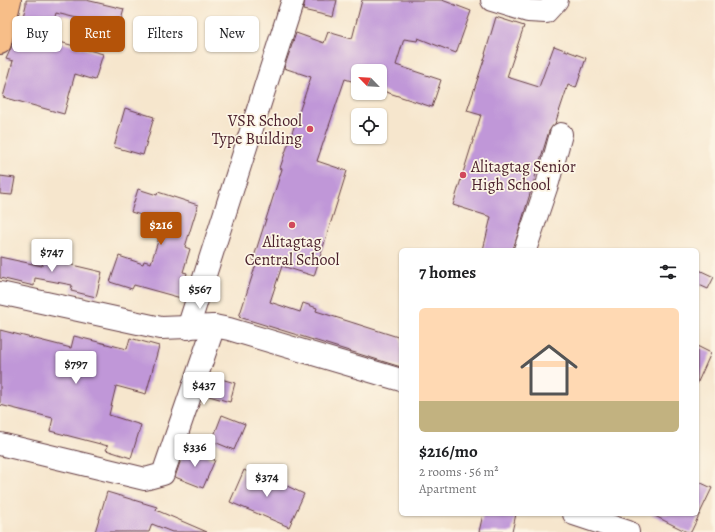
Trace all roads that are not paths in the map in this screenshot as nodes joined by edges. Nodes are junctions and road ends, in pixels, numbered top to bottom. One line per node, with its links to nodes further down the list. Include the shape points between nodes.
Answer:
1 (10, 0): 5 (main road)
2 (293, 0): 10 (street)
3 (492, 0): 4 (street, via 540,12 546,12)
4 (558, 0)
5 (0, 43)
6 (561, 134): 7 (street)
7 (526, 248)
8 (0, 293): 10 (street, via 161,328)
9 (214, 326): 10 (street); 11 (street); 12 (street, via 163,474 144,479)
10 (188, 328)
11 (399, 379)
12 (0, 444)
13 (580, 516): 14 (street)
14 (628, 532)

